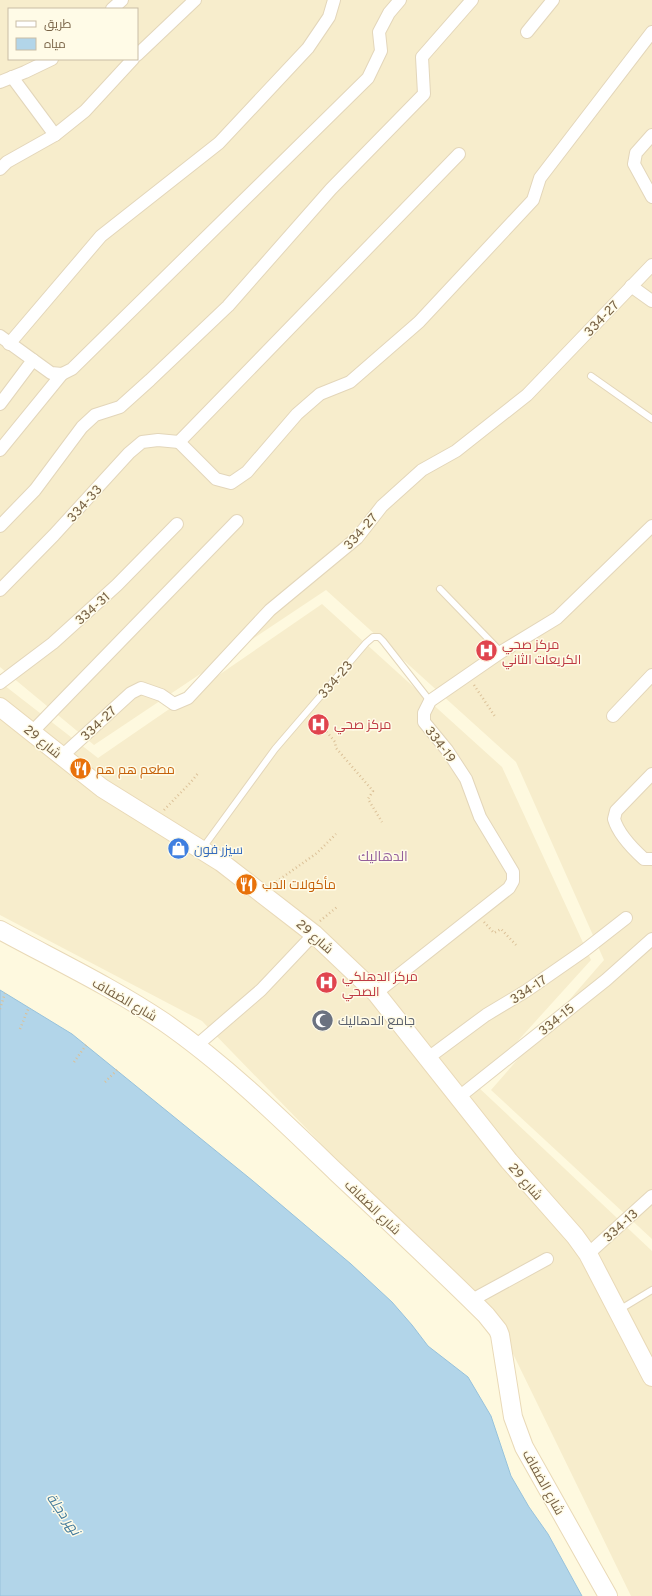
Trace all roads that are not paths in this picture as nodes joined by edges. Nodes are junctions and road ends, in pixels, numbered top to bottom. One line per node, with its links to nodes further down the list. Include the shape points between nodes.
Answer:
1 (122, 0): 7 (street)
2 (195, 0): 10 (street)
3 (334, 0): 23 (street, via 329,17 303,54 219,143 101,236)
4 (400, 0): 25 (street, via 389,13 379,32 381,51 368,78 72,369)
5 (472, 0): 33 (street, via 422,57 424,94 331,189 228,306 120,407 95,415 82,427 35,490)
6 (553, 0): 8 (street)
7 (113, 8)
8 (527, 32)
9 (652, 32): 29 (street, via 540,178 533,200 419,322 350,382 320,394 297,414 248,472 231,483 216,479)
10 (138, 54)
11 (50, 60): 13 (street)
12 (132, 60): 16 (street, via 85,111)
13 (12, 77): 14 (street); 16 (street)
14 (0, 82)
15 (652, 135): 19 (street, via 636,153 634,164)
16 (55, 136): 18 (street, via 7,162)
17 (459, 154): 29 (street)
18 (0, 169)
19 (652, 197)
20 (652, 265): 21 (street, 334-27)
21 (632, 286): 22 (street); 44 (street, 334-27, via 527,395 456,452 422,470 382,506 357,538 270,610 188,698 174,704 161,695 141,688 131,693)
22 (652, 301)
23 (5, 340): 24 (street)
24 (33, 360): 25 (street, via 51,373); 27 (street)
25 (62, 374): 30 (street)
26 (591, 376): 28 (lane)
27 (0, 404)
28 (652, 419)
29 (179, 442): 36 (street, 334-33, via 142,442)
30 (0, 450)
31 (237, 521): 43 (street)
32 (177, 524): 39 (street, 334-31, via 117,585 53,642)
33 (0, 526)
34 (652, 526): 37 (street, via 557,618)
35 (440, 589): 37 (lane)
36 (0, 590)
37 (501, 652): 40 (street)
38 (652, 675): 42 (street)
39 (0, 683)
40 (430, 701): 46 (lane, 334-23, via 384,641 379,637 373,637 275,749); 52 (street, 334-19, via 424,713 424,722 466,779 480,817 513,872 513,881 509,888)
41 (0, 707): 43 (street, شارع 29)
42 (613, 716)
43 (32, 732): 44 (street, شارع 29)
44 (62, 756): 46 (street, شارع 29, via 102,788)
45 (652, 774): 47 (street, via 616,811 614,819 640,856)
46 (201, 849): 50 (street, شارع 29)
47 (652, 859)
48 (626, 918): 54 (street, 334-17, via 586,950 486,1015)
49 (0, 930): 53 (street, شارع الضفاف, via 134,1003)
50 (312, 932): 52 (street, شارع 29); 53 (street, via 260,990)
51 (652, 939): 55 (street, 334-15, via 606,980)
52 (376, 993): 54 (street, شارع 29)
53 (196, 1046): 60 (street, شارع الضفاف, via 300,1138)
54 (428, 1058): 55 (street, شارع 29)
55 (459, 1097): 57 (street, شارع 29)
56 (652, 1196): 57 (street, 334-13)
57 (588, 1254): 61 (street, شارع 29)
58 (547, 1259): 60 (street)
59 (652, 1290): 61 (lane)
60 (472, 1300): 64 (street, شارع الضفاف, via 500,1335 513,1417 527,1454)
61 (618, 1311): 62 (street, شارع 29)
62 (647, 1358): 63 (street, شارع 29)
63 (652, 1377)
64 (608, 1596)

